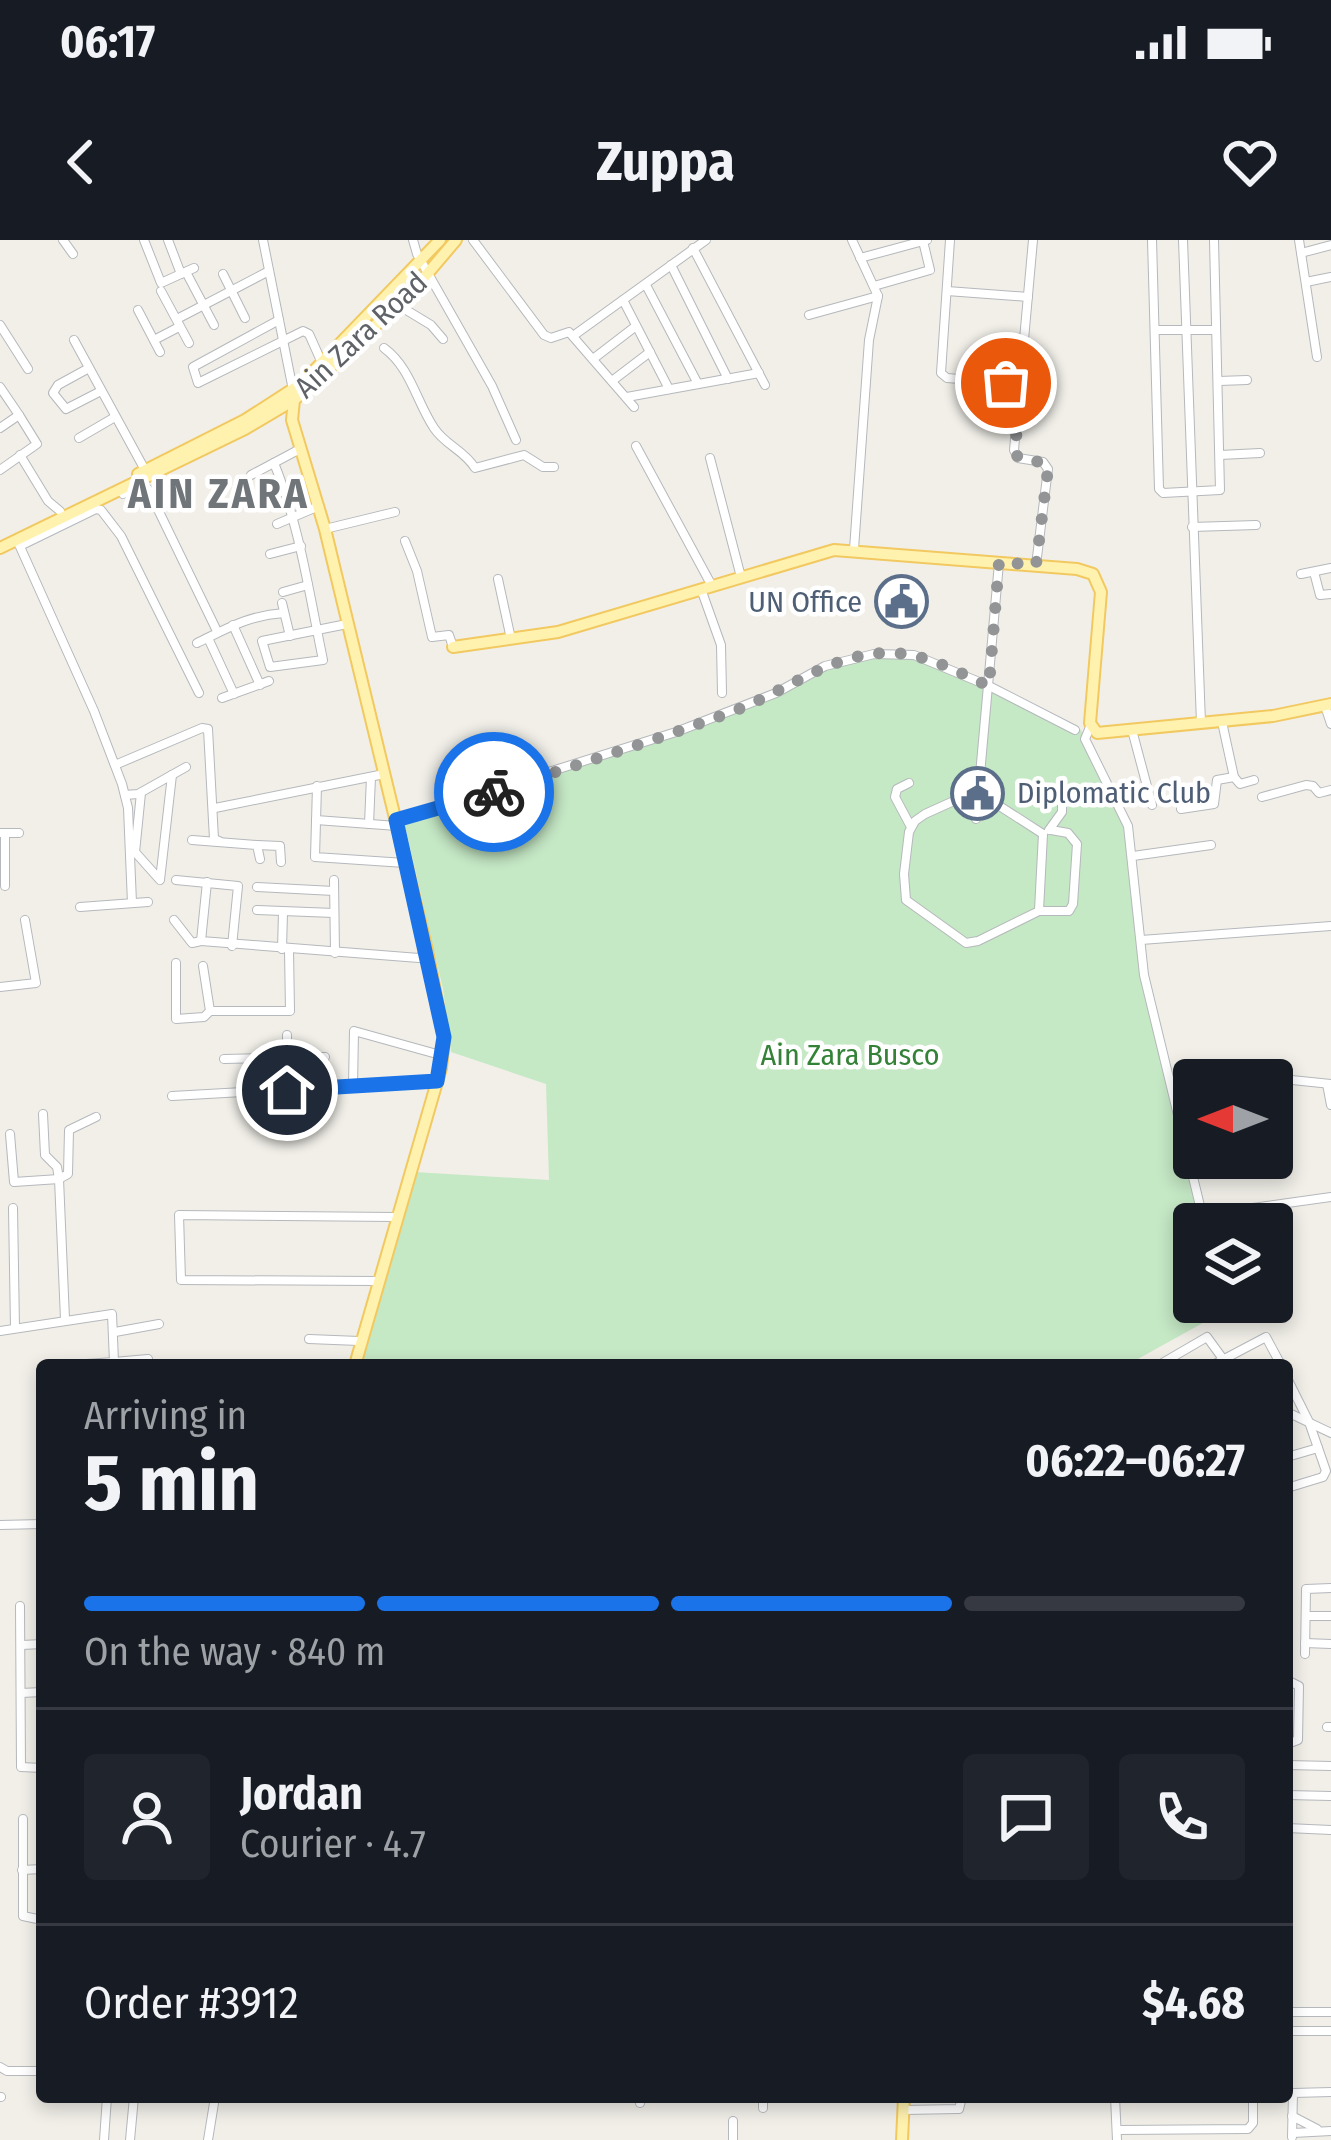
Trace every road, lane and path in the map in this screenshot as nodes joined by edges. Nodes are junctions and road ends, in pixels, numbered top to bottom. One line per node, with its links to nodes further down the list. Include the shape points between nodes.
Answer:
1 (63, 240): 21 (street)
2 (168, 240): 17 (street); 25 (street)
3 (263, 240): 26 (street)
4 (413, 240): 24 (street)
5 (440, 240): 24 (main road, Ain Zara Road)
6 (456, 240): 24 (main road, Ain Zara Road)
7 (473, 240): 50 (street, via 544,335)
8 (706, 240): 19 (street)
9 (852, 240): 22 (street)
10 (950, 240): 33 (street)
11 (1033, 240): 35 (street)
12 (1153, 240): 49 (street)
13 (1184, 240): 48 (street)
14 (1214, 240): 47 (street)
15 (1299, 240): 20 (street)
16 (925, 241): 22 (street); 32 (street, via 930,270)
17 (146, 245): 25 (street, via 161,283)
18 (1331, 245): 20 (street)
19 (693, 248): 23 (street); 64 (street)
20 (1301, 253): 29 (street)
21 (73, 254)
22 (860, 258): 32 (street)
23 (671, 266): 30 (street); 65 (street)
24 (426, 267): 36 (main road, Ain Zara Road); 84 (street)
25 (187, 271): 38 (street)
26 (269, 271): 34 (street); 42 (street)
27 (223, 274): 34 (street)
28 (1331, 277): 29 (street)
29 (1306, 282): 59 (street)
30 (645, 284): 37 (street); 69 (street)
31 (161, 291): 43 (street)
32 (876, 291): 40 (street); 112 (street)
33 (947, 291): 35 (street); 70 (street, via 941,373)
34 (232, 292): 38 (street); 41 (street)
35 (1028, 296): 70 (street)
36 (400, 298): 51 (street); 61 (main road, Ain Zara Road); 75 (main road, Ain Zara Road)
37 (623, 300): 46 (street); 50 (street)
38 (204, 306): 43 (street); 45 (street)
39 (138, 310): 53 (street)
40 (809, 315)
41 (245, 318)
42 (279, 320): 54 (street); 54 (street, via 193,373 202,384)
43 (178, 323): 53 (street); 55 (street)
44 (0, 325): 63 (street)
45 (214, 326)
46 (636, 326): 58 (street); 60 (street)
47 (1216, 329): 48 (street); 68 (street)
48 (1186, 330): 49 (street); 97 (street)
49 (1157, 331): 97 (street, via 1160,488)
50 (573, 336): 60 (street)
51 (443, 339)
52 (74, 340): 62 (street)
53 (154, 340): 57 (street)
54 (283, 340): 61 (street, via 308,332); 75 (street)
55 (189, 343)
56 (384, 348): 92 (street, via 401,362 436,432 475,468 524,455)
57 (160, 352)
58 (650, 352): 67 (street); 72 (street)
59 (1317, 357)
60 (593, 359): 67 (street)
61 (322, 364): 75 (main road, Ain Zara Road)
62 (89, 368): 74 (street); 74 (street, via 53,393 66,409)
63 (28, 369)
64 (759, 373): 65 (street); 71 (street)
65 (728, 379): 69 (street)
66 (1247, 380): 68 (street)
67 (612, 381): 76 (street)
68 (1219, 381): 89 (street)
69 (698, 384): 72 (street)
70 (1020, 384): 115 (street, via 1015,454 1048,469)
71 (765, 385)
72 (669, 389): 76 (street)
73 (1, 390): 79 (street)
74 (100, 392): 80 (street)
75 (294, 395): 78 (main road, Ain Zara Road); 81 (main road); 94 (main road, Ain Zara Road)
76 (626, 397): 77 (street)
77 (634, 407)
78 (274, 413): 81 (main road); 109 (main road, Ain Zara Road)
79 (20, 416): 82 (street); 88 (street, via 37,444)
80 (115, 417): 83 (street); 94 (street)
81 (292, 420): 86 (main road)
82 (0, 428)
83 (79, 438)
84 (516, 440)
85 (636, 446): 122 (street)
86 (301, 448): 91 (street); 100 (main road)
87 (1260, 453): 89 (street)
88 (20, 455): 93 (street); 102 (street)
89 (1220, 455): 97 (street, via 1220,490)
90 (710, 458): 119 (street)
91 (274, 463): 95 (street); 96 (street)
92 (554, 467)
93 (0, 470)
94 (145, 470): 102 (main road, Ain Zara Road)
95 (251, 475)
96 (285, 490): 99 (street); 103 (street)
97 (1191, 492): 106 (street)
98 (123, 494): 127 (street, via 148,489)
99 (264, 500)
100 (319, 506): 103 (street); 107 (main road)
101 (395, 512): 107 (street)
102 (56, 513): 110 (main road, Ain Zara Road)
103 (296, 518): 104 (street); 111 (street)
104 (277, 524)
105 (1256, 525): 106 (street)
106 (1192, 526): 141 (street)
107 (326, 529): 125 (main road)
108 (405, 542): 133 (street, via 432,637 448,635)
109 (19, 543): 110 (main road, Ain Zara Road); 135 (street, via 100,509); 146 (street)
110 (0, 544)
111 (301, 546): 113 (street); 121 (street)
112 (854, 549): 114 (main road); 119 (main road)
113 (270, 554)
114 (999, 562): 115 (main road); 134 (street)
115 (1036, 565): 143 (main road, via 1083,570 1101,585)
116 (1331, 568): 117 (street)
117 (1314, 572): 118 (street); 124 (street, via 1320,595)
118 (1301, 574)
119 (741, 577): 122 (main road)
120 (498, 579): 131 (street)
121 (308, 585): 123 (street); 128 (street)
122 (707, 587): 131 (main road); 136 (street)
123 (284, 592)
124 (1331, 594)
125 (349, 624): 128 (street); 149 (main road)
126 (233, 626): 127 (street); 129 (street, via 283,608); 137 (street, via 264,683)
127 (216, 629): 130 (street)
128 (317, 630): 129 (street); 129 (street, via 323,660 270,668 262,641)
129 (290, 636)
130 (208, 638): 132 (street); 137 (street)
131 (512, 641): 133 (main road)
132 (196, 643)
133 (453, 647)
134 (989, 686): 144 (street); 158 (street); 165 (street, via 914,655 855,658 676,732)
135 (199, 692)
136 (722, 693)
137 (234, 694): 138 (street)
138 (222, 698)
139 (1328, 705): 140 (main road); 142 (street)
140 (1222, 722): 141 (main road); 150 (street)
141 (1201, 724): 145 (main road)
142 (1331, 724)
143 (1090, 727): 145 (main road); 175 (street, via 1085,740 1121,807)
144 (1075, 730)
145 (1132, 730): 160 (street)
146 (115, 765): 157 (street); 161 (street, via 206,728)
147 (186, 767): 148 (street)
148 (172, 775): 156 (street); 156 (street, via 160,880 135,852)
149 (378, 775): 153 (street); 165 (main road); 166 (street)
150 (1234, 777): 151 (street, via 1238,784); 162 (street, via 1214,782 1212,805)
151 (1254, 781)
152 (909, 783): 167 (street, via 895,797)
153 (317, 786): 161 (street); 163 (street)
154 (1035, 787): 168 (street, via 1063,801)
155 (1331, 790): 159 (street, via 1306,785)
156 (141, 793): 157 (street)
157 (125, 794): 186 (street)
158 (979, 795): 164 (street); 167 (street); 168 (street)
159 (1262, 796)
160 (1152, 805)
161 (214, 808): 172 (street)
162 (1180, 809)
163 (316, 820): 166 (street); 178 (street, via 319,859)
164 (976, 820)
165 (397, 823): 166 (street); 178 (main road)
166 (369, 824)
167 (911, 826): 190 (street, via 906,900 955,938 978,940)
168 (1047, 832): 190 (street); 190 (street, via 1068,833 1077,844 1073,904 1066,912)
169 (2, 833): 170 (street); 179 (street)
170 (20, 833)
171 (192, 840): 172 (street)
172 (218, 842): 173 (street)
173 (257, 845): 176 (street); 177 (street, via 280,846)
174 (1211, 845): 175 (street)
175 (1133, 856): 195 (street)
176 (260, 859)
177 (281, 862)
178 (405, 863): 199 (main road)
179 (2, 875): 182 (street)
180 (176, 880): 181 (street)
181 (207, 883): 196 (street); 197 (street, via 238,886)
182 (5, 886)
183 (257, 887): 184 (street)
184 (275, 888): 189 (street); 191 (street, via 334,885)
185 (148, 902): 186 (street)
186 (132, 903): 187 (street)
187 (80, 907)
188 (257, 910): 189 (street)
189 (279, 911): 191 (street); 198 (street)
190 (1039, 911)
191 (334, 913): 200 (street)
192 (25, 920): 203 (street, via 36,983)
193 (174, 920): 196 (street, via 193,943)
194 (1331, 926): 195 (street)
195 (1141, 940): 215 (street)
196 (201, 941): 197 (street)
197 (232, 946): 198 (street)
198 (285, 950): 200 (street); 204 (street, via 292,1010)
199 (427, 950): 200 (street, via 419,958); 206 (main road)
200 (334, 953)
201 (176, 963): 204 (street, via 174,1018)
202 (203, 966): 204 (street)
203 (0, 987)
204 (210, 1011)
205 (287, 1035): 208 (street)
206 (444, 1056): 211 (main road); 213 (street, via 356,1030)
207 (326, 1057): 208 (street)
208 (287, 1058): 209 (street); 214 (street)
209 (224, 1059)
210 (1293, 1080): 212 (street)
211 (437, 1081): 213 (street); 225 (main road)
212 (1329, 1084): 217 (street)
213 (352, 1086): 214 (street)
214 (287, 1090): 216 (street)
215 (1173, 1093)
216 (172, 1096)
217 (1331, 1105)
218 (43, 1114): 221 (street, via 45,1155)
219 (97, 1117): 221 (street, via 69,1130 68,1170)
220 (10, 1134): 221 (street, via 14,1182)
221 (59, 1179): 227 (street)
222 (1195, 1179): 223 (street, via 1204,1214)
223 (1331, 1197)
224 (13, 1208): 229 (street)
225 (396, 1217): 226 (main road); 226 (street, via 179,1216 181,1280)
226 (376, 1281): 233 (main road)
227 (65, 1319): 229 (street); 231 (street, via 112,1313)
228 (160, 1324): 231 (street)
229 (15, 1328): 230 (street)
230 (0, 1331)
231 (115, 1332): 236 (street)
232 (309, 1339): 233 (street)
233 (359, 1341): 238 (main road)
234 (148, 1358): 237 (street)
235 (1169, 1358): 239 (street, via 1209,1337)
236 (115, 1359)
237 (140, 1359)
238 (356, 1359)
239 (1223, 1359): 240 (street, via 1266,1336)
240 (1277, 1359)
241 (1293, 1392): 243 (street)
242 (1293, 1415): 243 (street)
243 (1306, 1421): 244 (street); 245 (street); 246 (street)
244 (1293, 1423)
245 (1331, 1432)
246 (1318, 1448): 247 (street); 248 (street, via 1325,1475)
247 (1293, 1455)
248 (1293, 1486)
249 (36, 1524): 250 (street)
250 (0, 1525)
251 (1331, 1588): 253 (street, via 1306,1589)
252 (20, 1606): 257 (street)
253 (1306, 1616): 254 (street); 255 (street, via 1305,1649)
254 (1331, 1616)
255 (1331, 1644)
256 (36, 1645): 257 (street)
257 (21, 1647): 260 (street)
258 (1293, 1682): 261 (street)
259 (36, 1692): 260 (street)
260 (21, 1693): 264 (street, via 21,1767)
261 (1293, 1742)
262 (1293, 1765): 263 (street)
263 (1331, 1766)
264 (36, 1768)
265 (1293, 1796): 266 (street)
266 (1331, 1796)
267 (22, 1819): 271 (street)
268 (1293, 1828): 269 (street)
269 (1331, 1830)
270 (36, 1869): 271 (street)
271 (22, 1870): 272 (street, via 23,1916)
272 (36, 1919)
273 (1293, 2012): 274 (street)
274 (1331, 2012)
275 (1331, 2031): 276 (street)
276 (1293, 2032)
277 (0, 2067): 278 (street)
278 (36, 2070)
279 (1331, 2092): 287 (street, via 1294,2092)
280 (107, 2103): 292 (street)
281 (133, 2103): 293 (street)
282 (214, 2103): 294 (street)
283 (960, 2103): 286 (street)
284 (1115, 2103): 291 (street)
285 (1253, 2103): 291 (street, via 1248,2129)
286 (904, 2104): 296 (main road)
287 (1292, 2116): 289 (street); 289 (street, via 1293,2135)
288 (733, 2122): 295 (street)
289 (1317, 2129): 290 (street)
290 (1331, 2131)
291 (1117, 2135)
292 (104, 2140)
293 (130, 2140)
294 (208, 2140)
295 (733, 2140)
296 (902, 2140)

